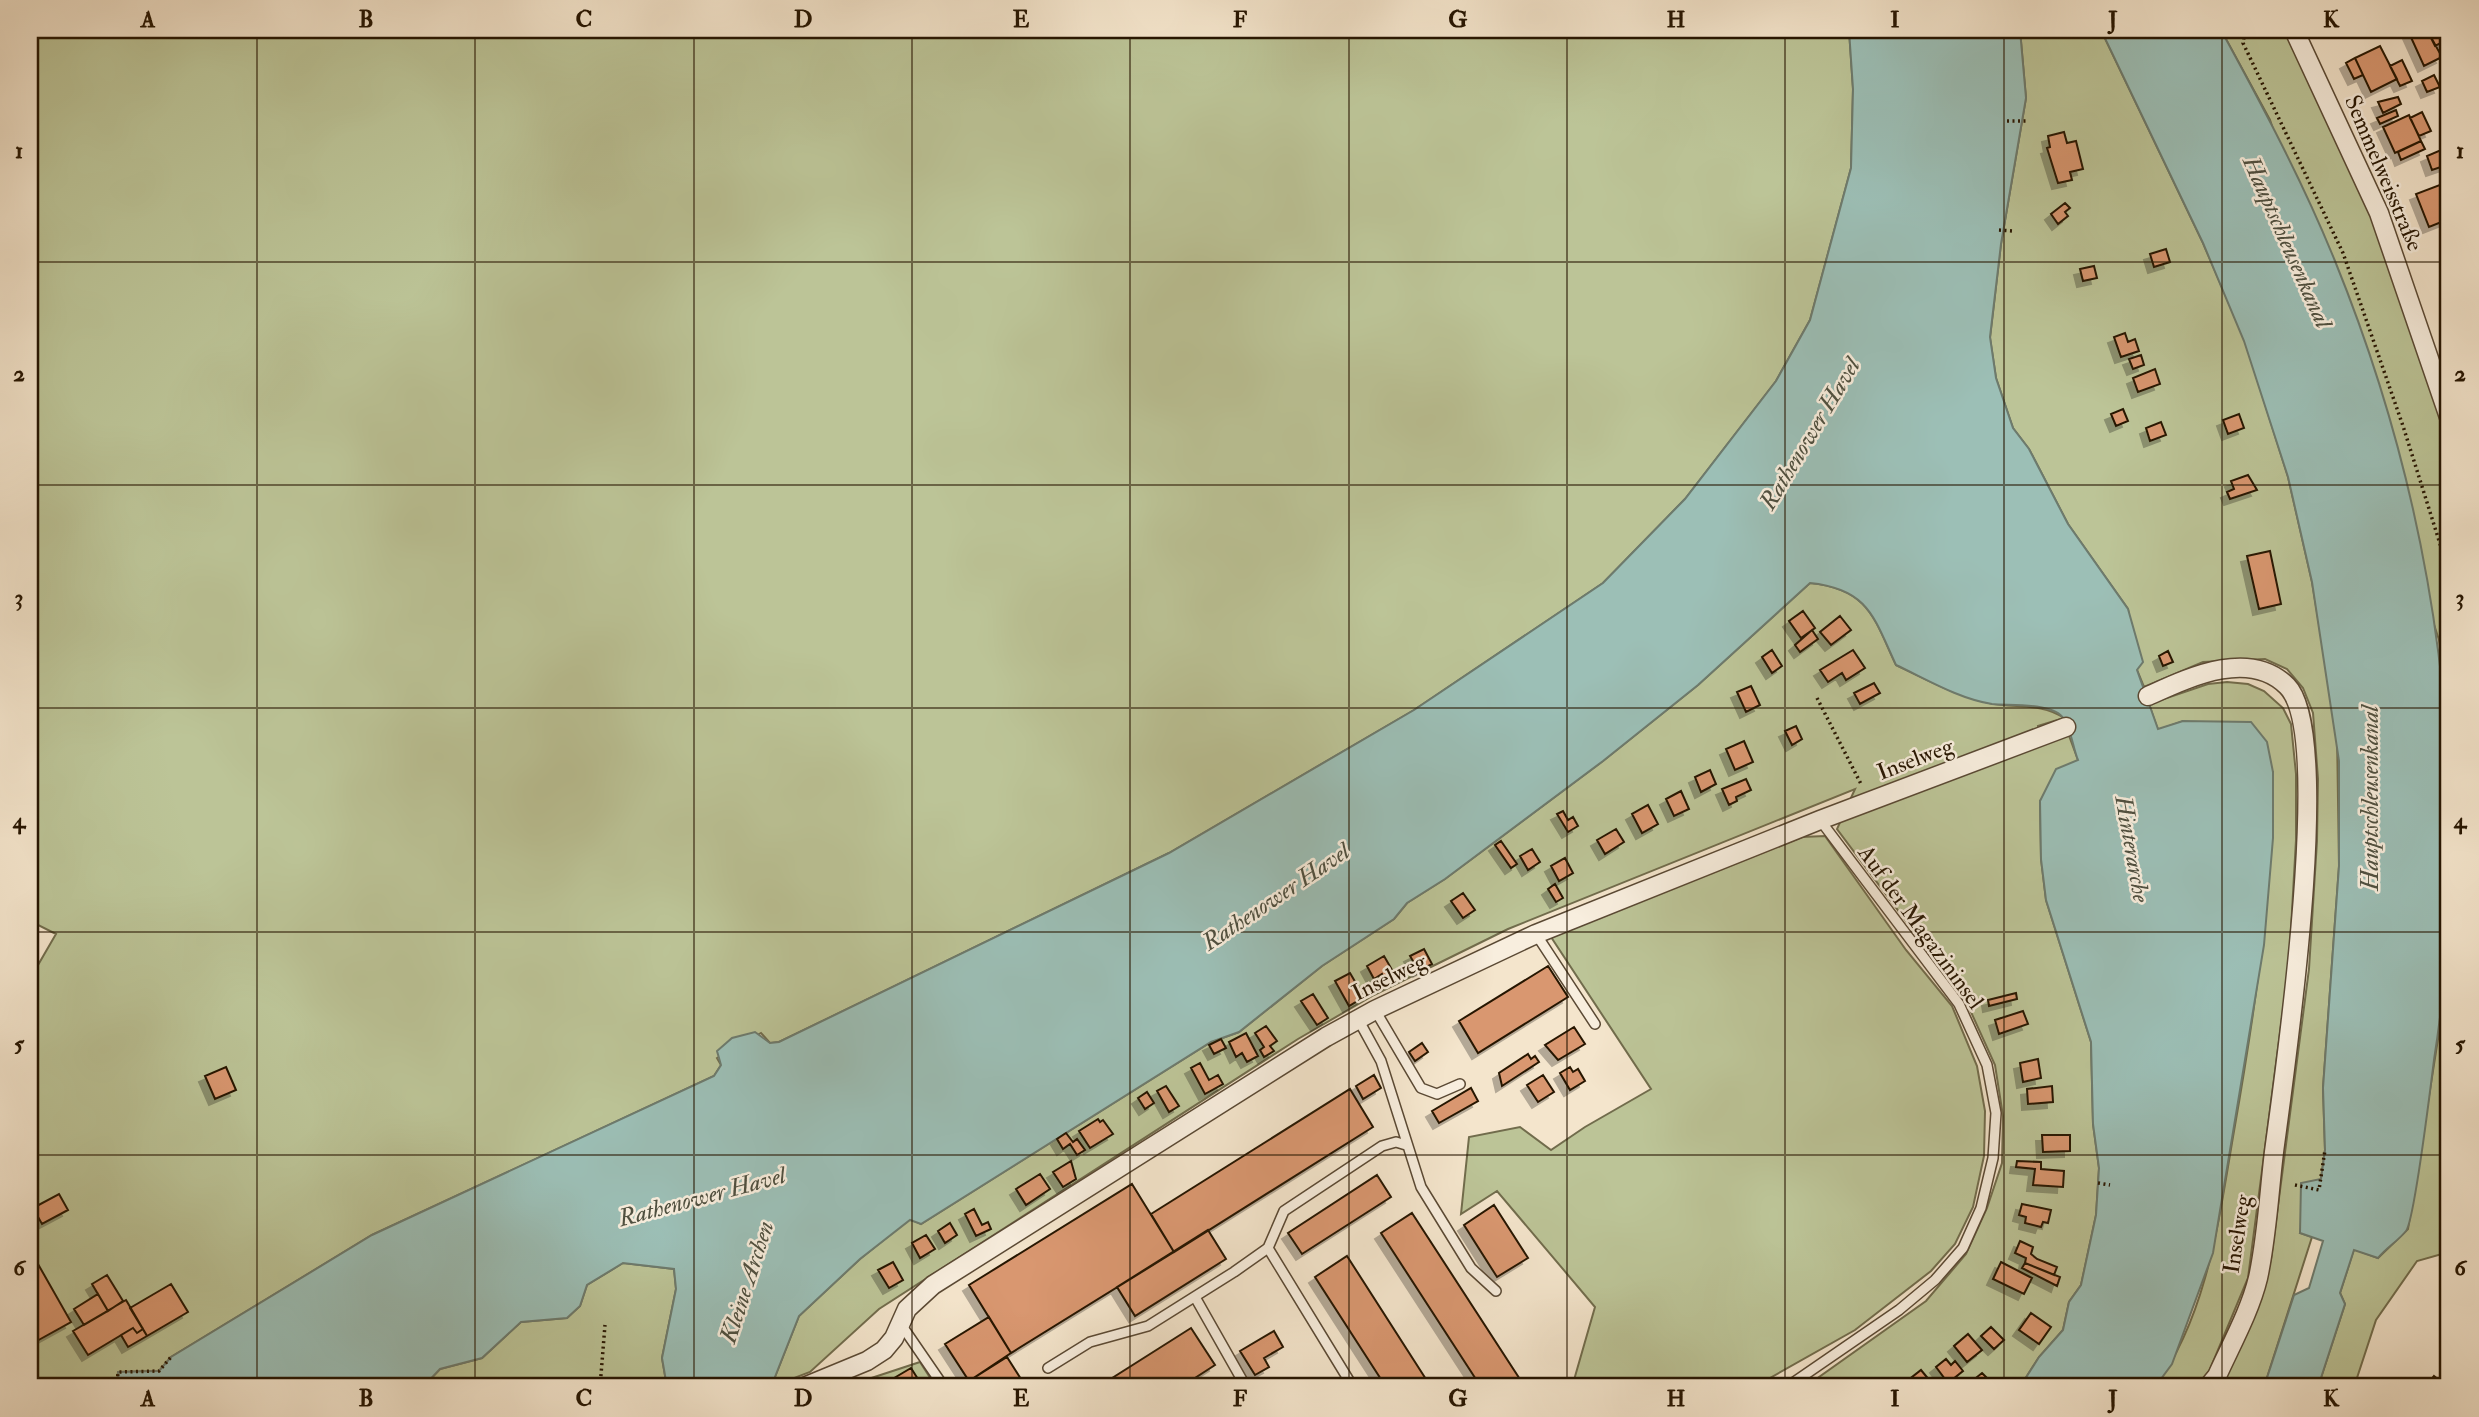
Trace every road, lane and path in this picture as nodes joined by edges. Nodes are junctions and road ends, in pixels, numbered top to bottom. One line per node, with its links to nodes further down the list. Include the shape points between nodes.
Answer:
1 (2250, 30): 8 (path, via 2243,43 2343,253)
2 (2294, 30): 7 (street, Semmelweisstraße, via 2379,213)
3 (2007, 121): 4 (path)
4 (2029, 121)
5 (1999, 230): 6 (path)
6 (2013, 232)
7 (2449, 417)
8 (2449, 563)
9 (2148, 696): 38 (street, Inselweg, via 2208,671 2266,673 2288,687 2301,713 2305,736 2298,967 2258,1279 2217,1376)
10 (1817, 698): 12 (path)
11 (2066, 727): 12 (street, Inselweg)
12 (1871, 802): 13 (street, Inselweg)
13 (1820, 820): 14 (street, Inselweg); 37 (lane, Auf der Magazininsel, via 1959,1004 1987,1065 1996,1113 1993,1158 1981,1208 1963,1248 1935,1280 1899,1310)
14 (1536, 934): 15 (street, Inselweg); 17 (lane)
15 (1375, 1010): 16 (street, Inselweg); 18 (lane, via 1422,1088 1437,1094)
16 (1358, 1019): 19 (lane, via 1381,1062); 27 (street, Inselweg, via 933,1286 916,1298)
17 (1595, 1024)
18 (1460, 1084)
19 (1406, 1145): 24 (lane, via 1382,1146 1284,1211); 25 (lane, via 1421,1187 1449,1233 1471,1268)
20 (2325, 1150): 23 (path, via 2319,1190)
21 (2098, 1183): 22 (path)
22 (2110, 1185)
23 (2295, 1185)
24 (1268, 1248): 26 (lane); 36 (lane)
25 (1496, 1291)
26 (1195, 1297): 30 (lane, via 1148,1326 1090,1342); 35 (lane)
27 (900, 1323): 33 (street, Inselweg, via 884,1350); 34 (lane)
28 (605, 1325): 32 (path)
29 (171, 1357): 31 (path, via 159,1371 118,1372)
30 (1048, 1368)
31 (117, 1387)
32 (600, 1387)
33 (804, 1387)
34 (944, 1387)
35 (1246, 1387)
36 (1353, 1387)
37 (1787, 1387)
38 (2208, 1387)

